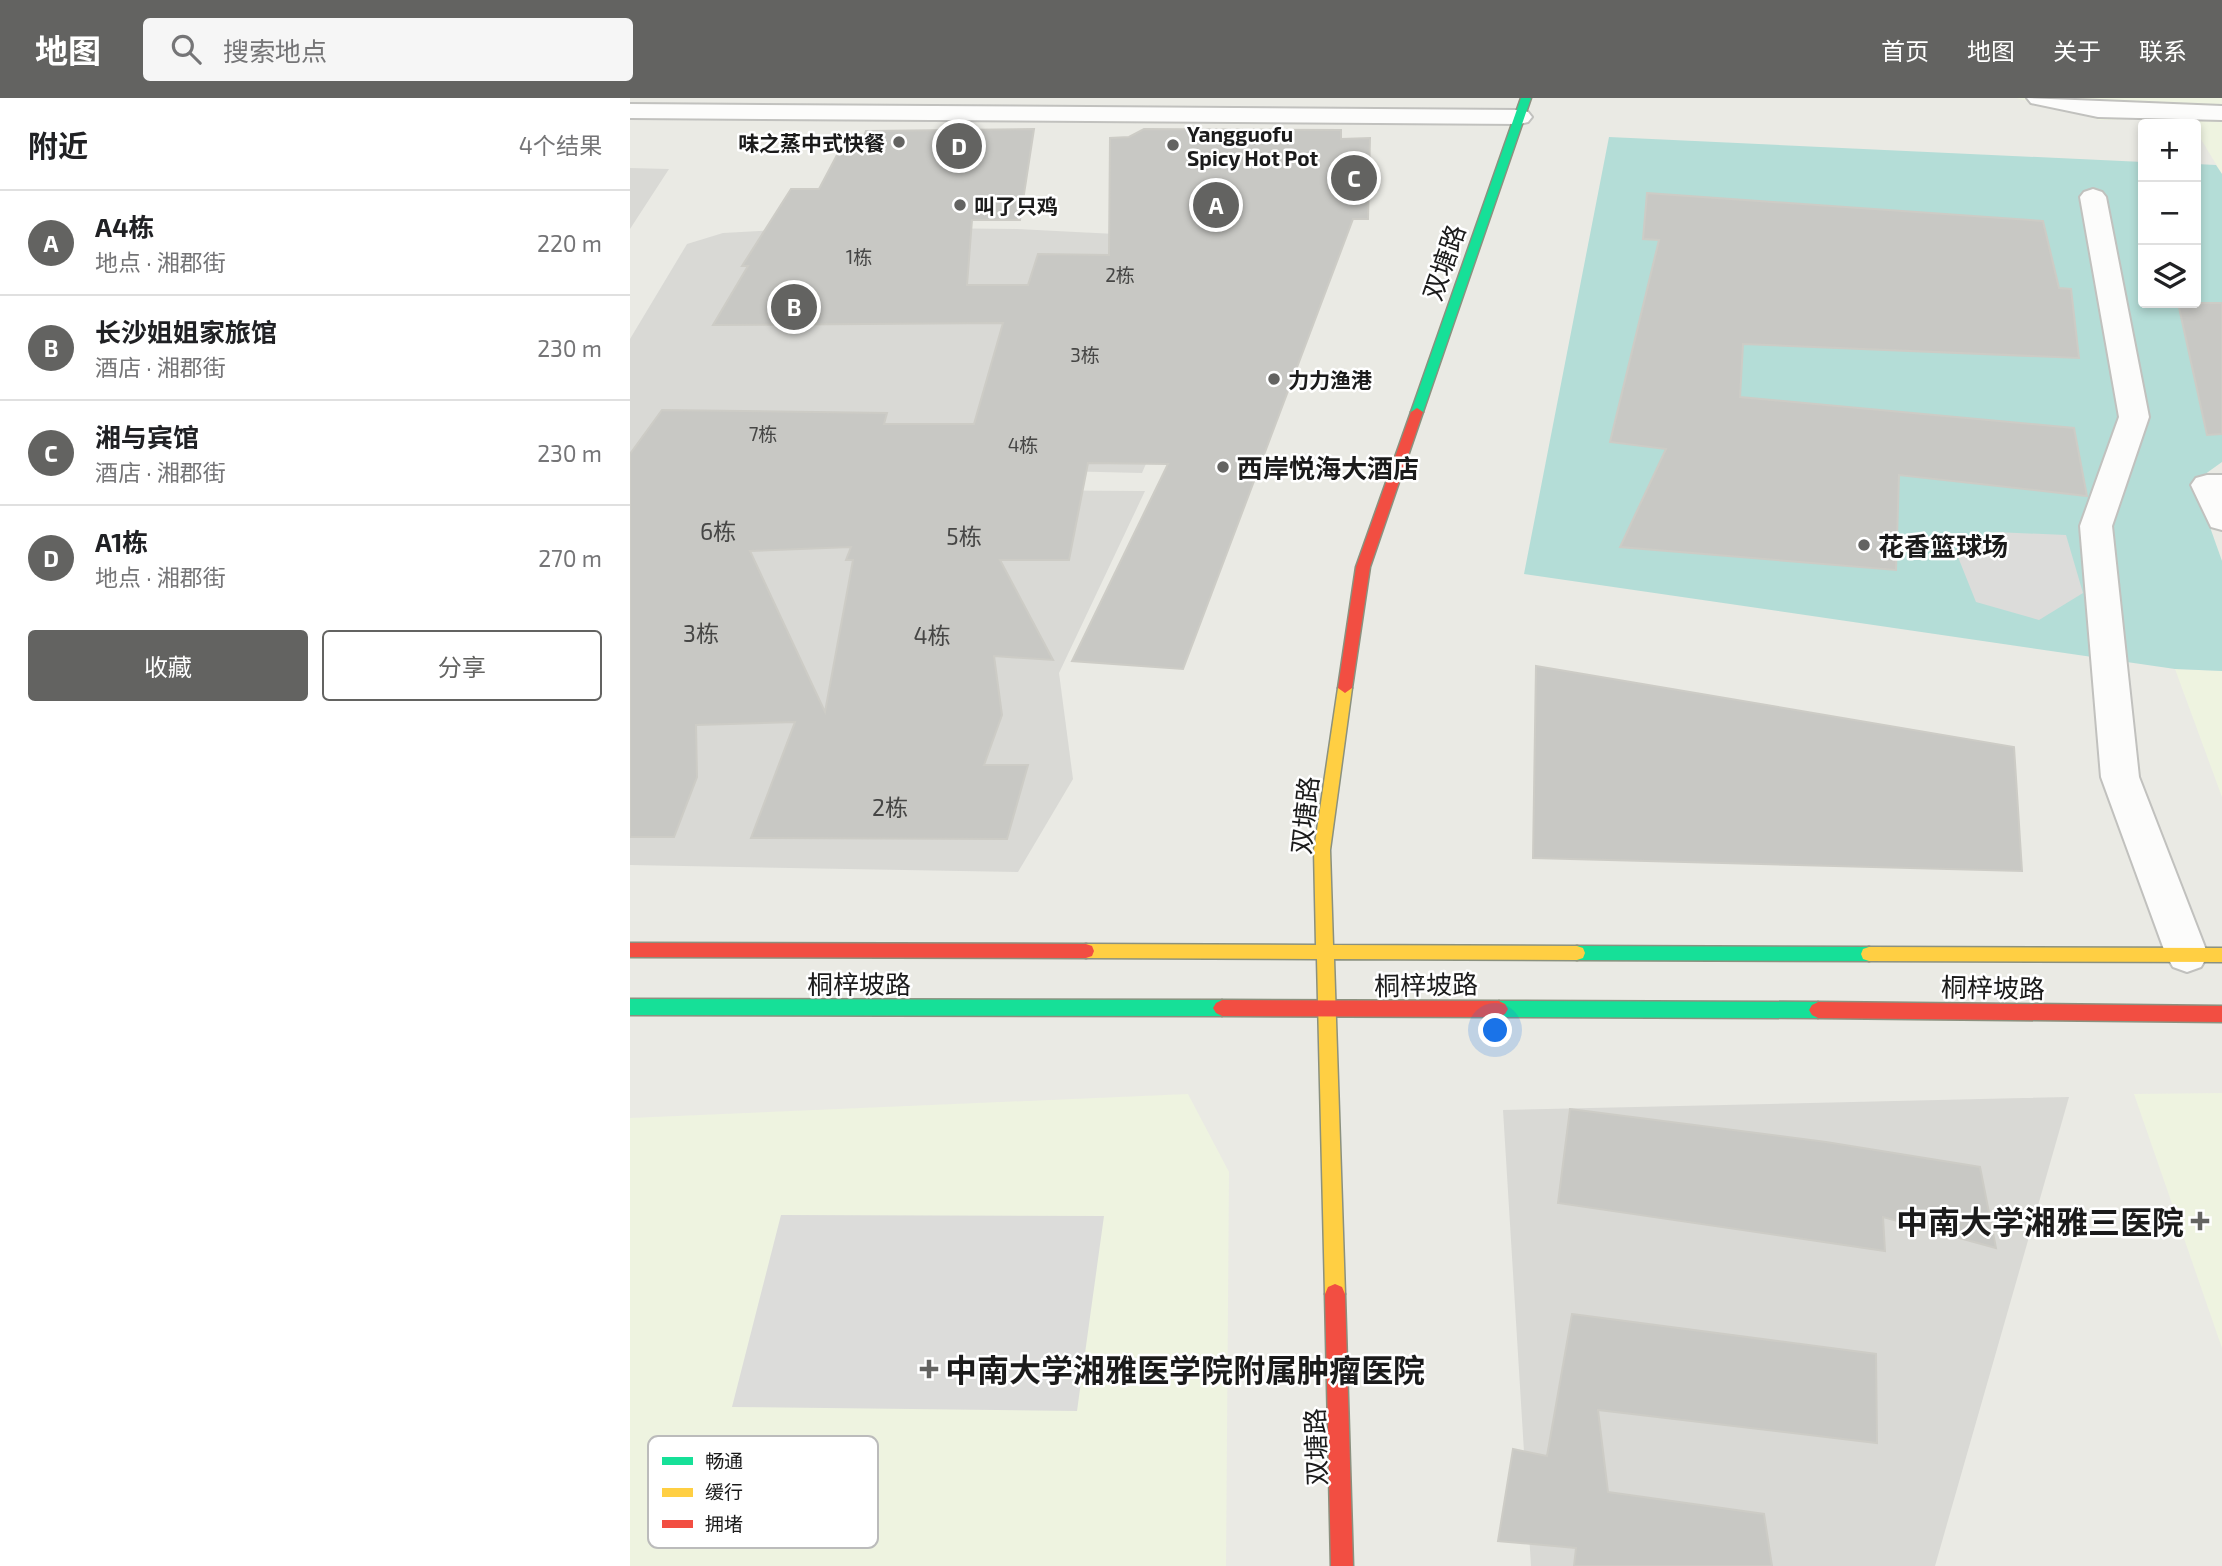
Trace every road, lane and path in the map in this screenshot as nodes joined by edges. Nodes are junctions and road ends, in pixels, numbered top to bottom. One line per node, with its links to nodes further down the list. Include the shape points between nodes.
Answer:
1 (2039, 98): 5 (street, via 2098,110)
2 (2213, 98): 5 (street)
3 (1523, 107): 4 (street); 10 (main road, 双塘路, via 1363,567 1322,850)
4 (630, 111)
5 (2222, 113)
6 (2093, 197): 11 (street, via 2134,417 2096,526 2120,777)
7 (2222, 485): 8 (street, via 2207,485)
8 (2222, 519)
9 (630, 950): 10 (main road, 桐梓坡路)
10 (1327, 953): 11 (main road, 桐梓坡路); 14 (main road, 双塘路)
11 (2187, 955): 12 (main road, 桐梓坡路)
12 (2222, 955)
13 (630, 1007): 14 (main road, 桐梓坡路)
14 (1328, 1010): 15 (main road, 桐梓坡路); 16 (main road, 双塘路)
15 (2222, 1014)
16 (1342, 1566)

